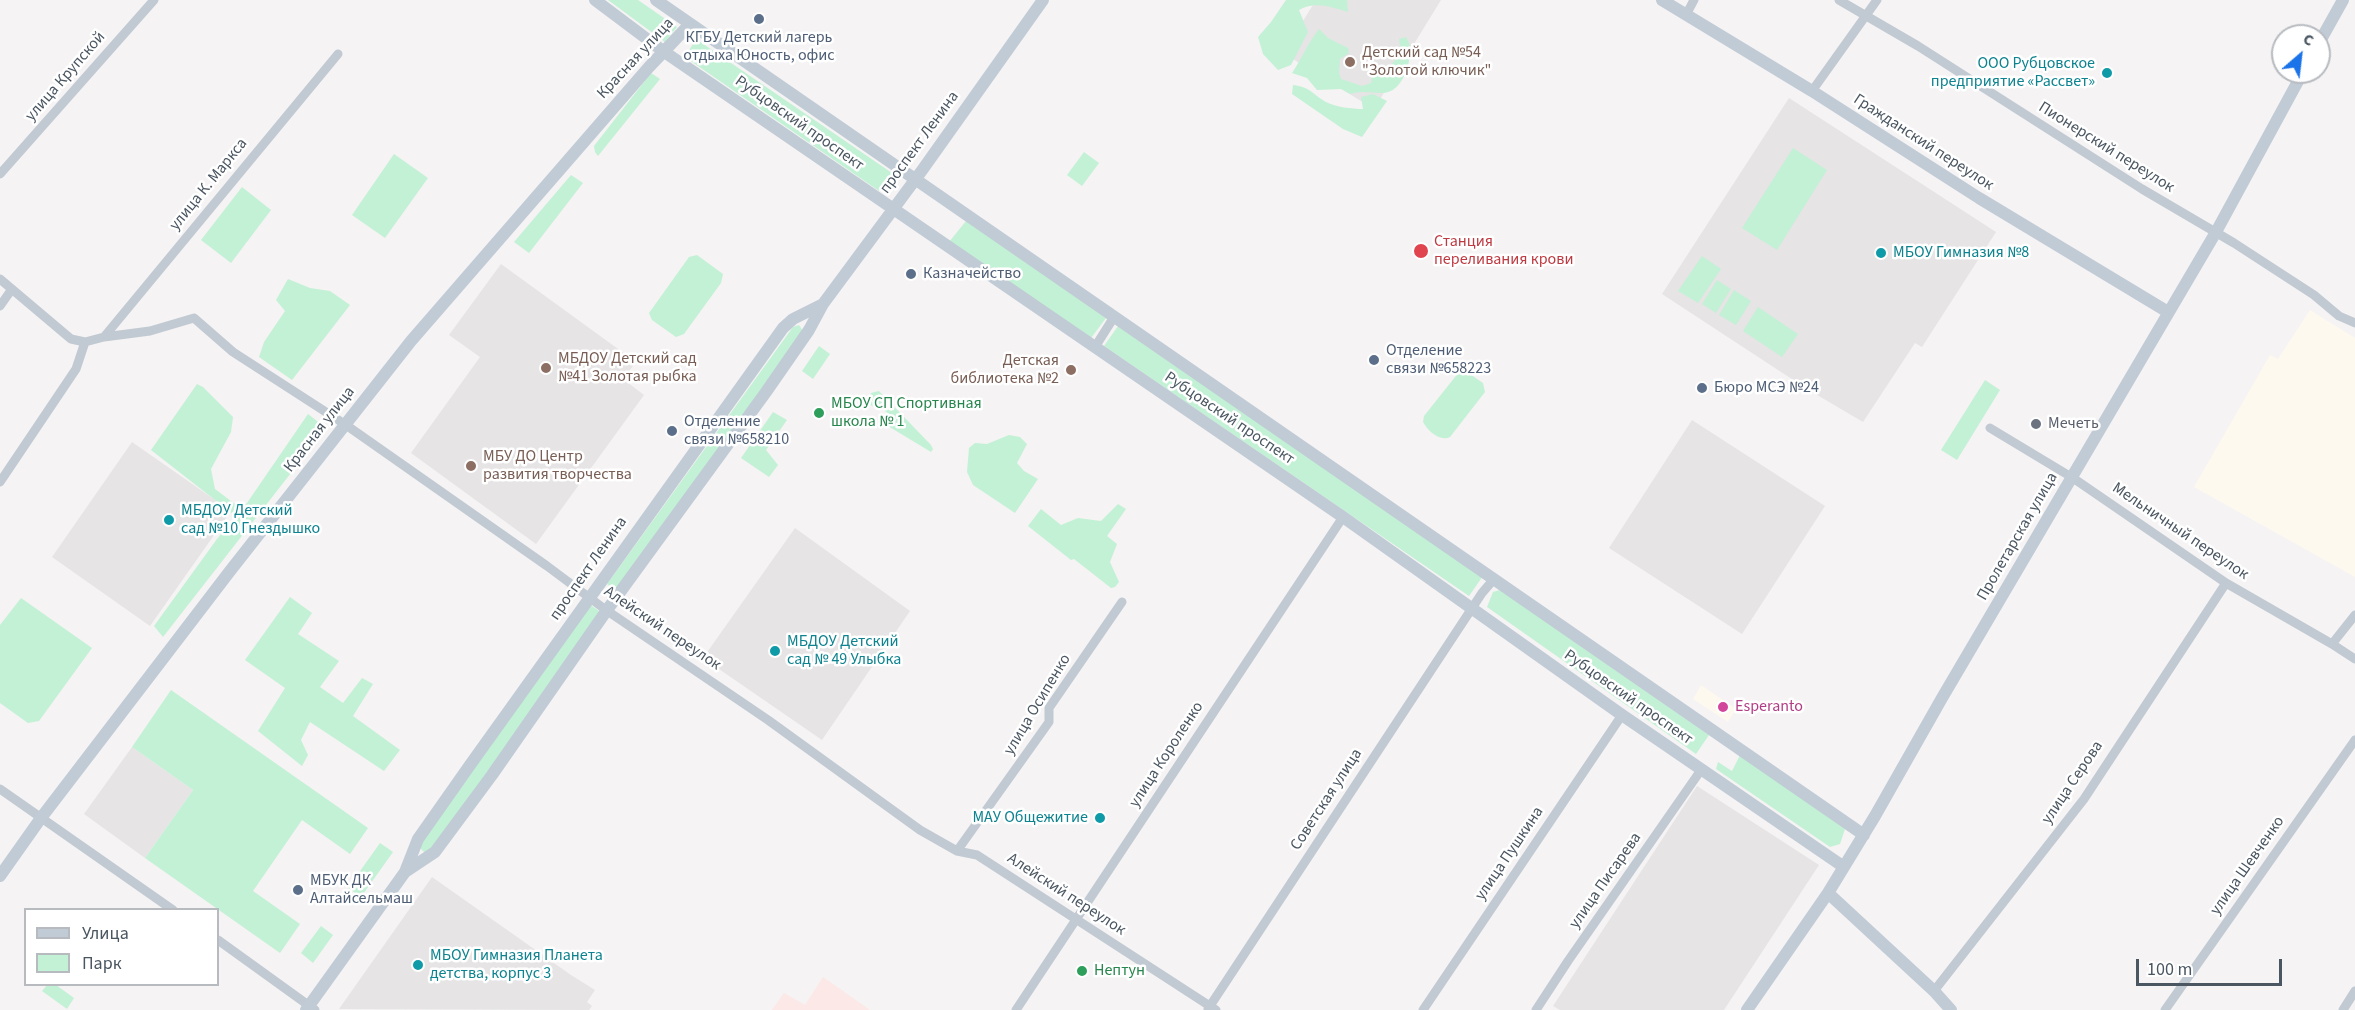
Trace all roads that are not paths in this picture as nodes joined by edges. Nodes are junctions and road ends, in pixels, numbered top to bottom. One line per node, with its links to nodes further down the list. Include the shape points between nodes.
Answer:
1 (154, 0): 18 (street, улица Крупской)
2 (595, 0): 14 (street, Рубцовский проспект)
3 (656, 0): 12 (street, Рубцовский проспект)
4 (1043, 0): 19 (street, проспект Ленина)
5 (1662, 0): 10 (street, Гражданский переулок)
6 (1694, 0): 10 (street)
7 (1839, 0): 11 (street, Пионерский переулок)
8 (1877, 0): 11 (street)
9 (2343, 0): 13 (street)
10 (1686, 15): 17 (street, Гражданский переулок)
11 (1867, 15): 17 (street); 21 (street, Пионерский переулок)
12 (690, 24): 14 (street, Красная улица); 19 (street, Рубцовский проспект)
13 (2330, 24)
14 (663, 51): 20 (street, Рубцовский проспект); 34 (street, Красная улица, via 411,341)
15 (338, 54): 31 (street, улица К. Маркса)
16 (2296, 84): 21 (street, Пролетарская улица)
17 (1812, 91): 26 (street, Гражданский переулок)
18 (0, 174)
19 (915, 178): 20 (street, проспект Ленина); 27 (street, Рубцовский проспект)
20 (893, 209): 24 (street, проспект Ленина); 33 (street, Рубцовский проспект)
21 (2216, 232): 26 (street, Пролетарская улица); 29 (street, Пионерский переулок)
22 (0, 279): 23 (street)
23 (12, 289): 25 (street); 32 (street, via 71,339)
24 (823, 304): 28 (street, проспект Ленина); 30 (street, проспект Ленина)
25 (0, 306)
26 (2168, 312): 36 (street, Пролетарская улица)
27 (1114, 317): 33 (street); 39 (street, Рубцовский проспект)
28 (793, 319): 30 (street); 41 (street, проспект Ленина)
29 (2355, 323)
30 (809, 330): 44 (street, проспект Ленина)
31 (104, 337): 32 (street, Алейский переулок); 34 (street, Алейский переулок, via 150,331 194,318 233,352)
32 (85, 342): 37 (street, via 76,369)
33 (1095, 347): 38 (street, Рубцовский проспект)
34 (346, 425): 41 (street, Алейский переулок); 52 (street, Красная улица)
35 (1990, 428): 36 (street, Мельничный переулок)
36 (2073, 478): 40 (street, Мельничный переулок); 53 (street, Пролетарская улица)
37 (0, 482)
38 (1343, 517): 43 (street, Рубцовский проспект); 62 (street, улица Короленко)
39 (1494, 579): 43 (street, Советская улица); 53 (street, Рубцовский проспект)
40 (2226, 583): 46 (street, Мельничный переулок); 64 (street, улица Серова, via 2084,799)
41 (590, 598): 44 (street, Алейский переулок); 54 (street, проспект Ленина)
42 (1122, 602): 55 (street, улица Осипенко, via 1049,708 1049,722)
43 (1472, 608): 48 (street, Рубцовский проспект); 67 (street, Советская улица)
44 (607, 610): 55 (street, Алейский переулок, via 920,830); 56 (street, проспект Ленина, via 492,775)
45 (2355, 615): 46 (street)
46 (2332, 644): 47 (street, Мельничный переулок)
47 (2355, 659)
48 (1622, 715): 50 (street, Рубцовский проспект); 70 (street, улица Пушкина)
49 (2355, 740): 73 (street, улица Шевченко)
50 (1701, 770): 57 (street, Рубцовский проспект); 71 (street, улица Писарева)
51 (0, 789): 52 (street)
52 (41, 818): 59 (street, Красная улица); 61 (street)
53 (1864, 835): 57 (street, Пролетарская улица)
54 (417, 843): 56 (street); 58 (street, проспект Ленина)
55 (957, 851): 62 (street, Алейский переулок, via 977,855)
56 (431, 854): 58 (street, проспект Ленина)
57 (1844, 867): 60 (street, Пролетарская улица)
58 (405, 872): 66 (street, проспект Ленина)
59 (0, 876)
60 (1828, 893): 64 (street); 72 (street, Пролетарская улица)
61 (172, 908)
62 (1076, 921): 67 (street, Алейский переулок); 69 (street, улица Короленко)
63 (219, 941): 66 (street)
64 (1934, 991): 68 (street)
65 (2355, 991): 74 (street)
66 (310, 1009)
67 (1211, 1009)
68 (1948, 1009)
69 (1016, 1010)
70 (1423, 1010)
71 (1536, 1010)
72 (1747, 1010)
73 (2165, 1010)
74 (2343, 1010)

